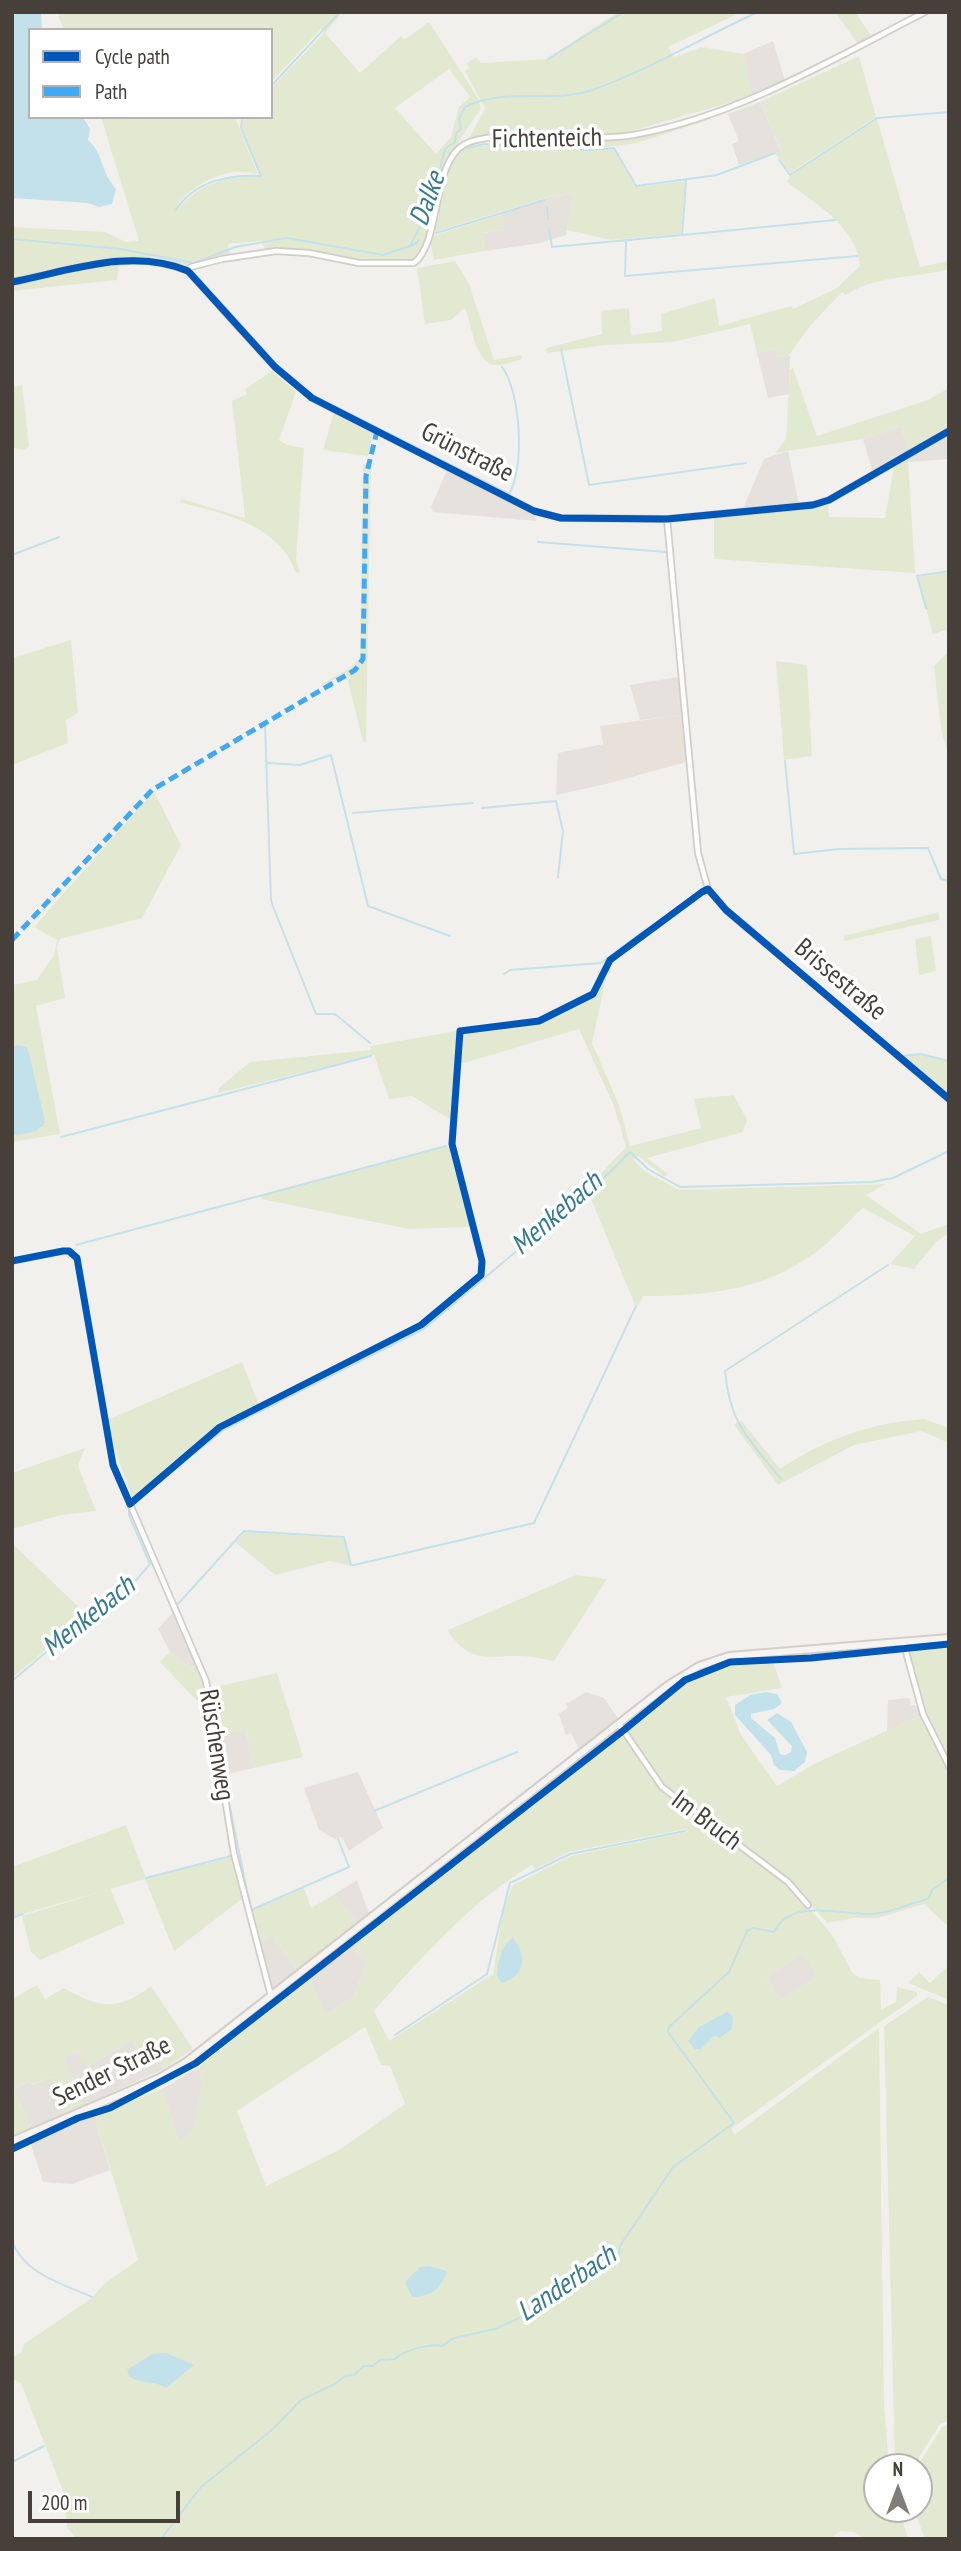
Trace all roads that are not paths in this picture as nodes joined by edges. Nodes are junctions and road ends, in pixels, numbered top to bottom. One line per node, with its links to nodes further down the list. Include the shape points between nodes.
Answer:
1 (925, 12): 2 (street, Fichtenteich, via 755,97 649,131 620,137 494,138 466,143 443,179 424,252 414,263 359,263 276,250 222,259)
2 (188, 271): 3 (street, via 163,262 132,260); 5 (street, Grünstraße, via 275,368 312,398 546,515)
3 (12, 282)
4 (949, 431): 5 (street, Grünstraße, via 813,505)
5 (667, 519): 6 (street, Brissestraße, via 698,853 708,889 736,919)
6 (949, 1099)
7 (130, 1504): 13 (street, Rüschenweg, via 206,1681 234,1854)
8 (949, 1638): 9 (main road, Sender Straße)
9 (903, 1641): 10 (main road, Sender Straße, via 714,1660 683,1675); 11 (street, via 922,1714)
10 (619, 1724): 12 (street, Im Bruch, via 662,1787 779,1875); 13 (main road, Sender Straße)
11 (949, 1766)
12 (808, 1905)
13 (271, 1996): 14 (main road, Sender Straße, via 167,2074)
14 (12, 2141)

